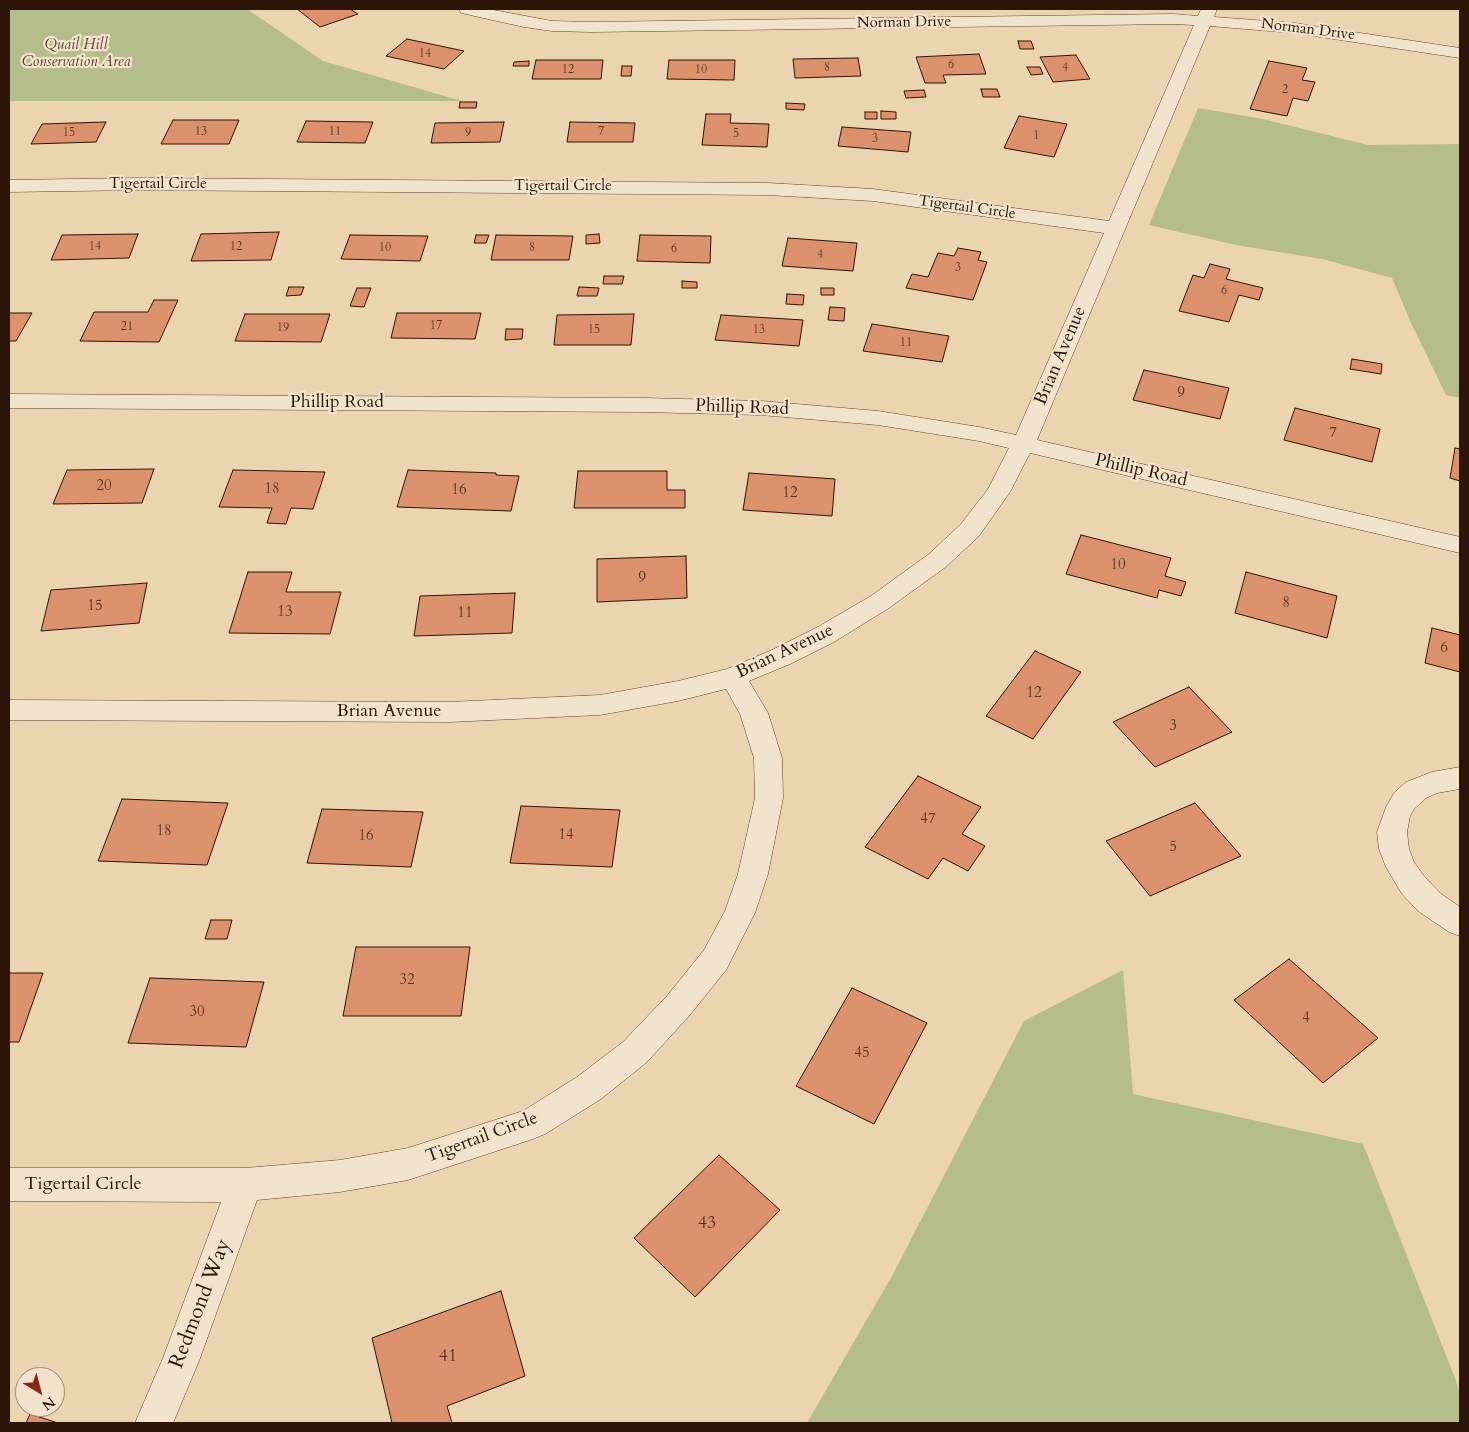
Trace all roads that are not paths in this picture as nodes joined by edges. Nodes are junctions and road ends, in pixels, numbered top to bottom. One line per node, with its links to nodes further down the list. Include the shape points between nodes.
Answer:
1 (467, 9): 4 (street, Norman Drive, via 552,26)
2 (646, 9): 4 (street)
3 (1207, 15): 4 (street, Norman Drive, via 1173,19); 5 (street, Norman Drive); 7 (street, Brian Avenue)
4 (644, 26)
5 (1460, 53)
6 (9, 186): 7 (street, Tigertail Circle, via 148,184 768,189 873,195)
7 (1114, 228): 9 (street, Brian Avenue)
8 (9, 401): 9 (street, Phillip Road, via 762,408 946,428)
9 (1024, 444): 10 (street, Phillip Road); 11 (street, Brian Avenue, via 998,492 970,530 938,560 880,602 825,635)
10 (1460, 545)
11 (733, 677): 12 (street, Brian Avenue, via 600,705 536,709 449,712); 16 (street, Tigertail Circle, via 754,713 768,758 769,798 754,874 740,913 715,960 635,1052 589,1088 533,1123 467,1146 408,1164 340,1176)
12 (9, 710)
13 (1460, 778): 14 (street, via 1432,783 1416,790 1396,815 1392,832 1401,867 1413,885 1429,902)
14 (1460, 922)
15 (9, 1184): 16 (street, Tigertail Circle)
16 (245, 1185): 17 (street, Redmond Way)
17 (154, 1423)

